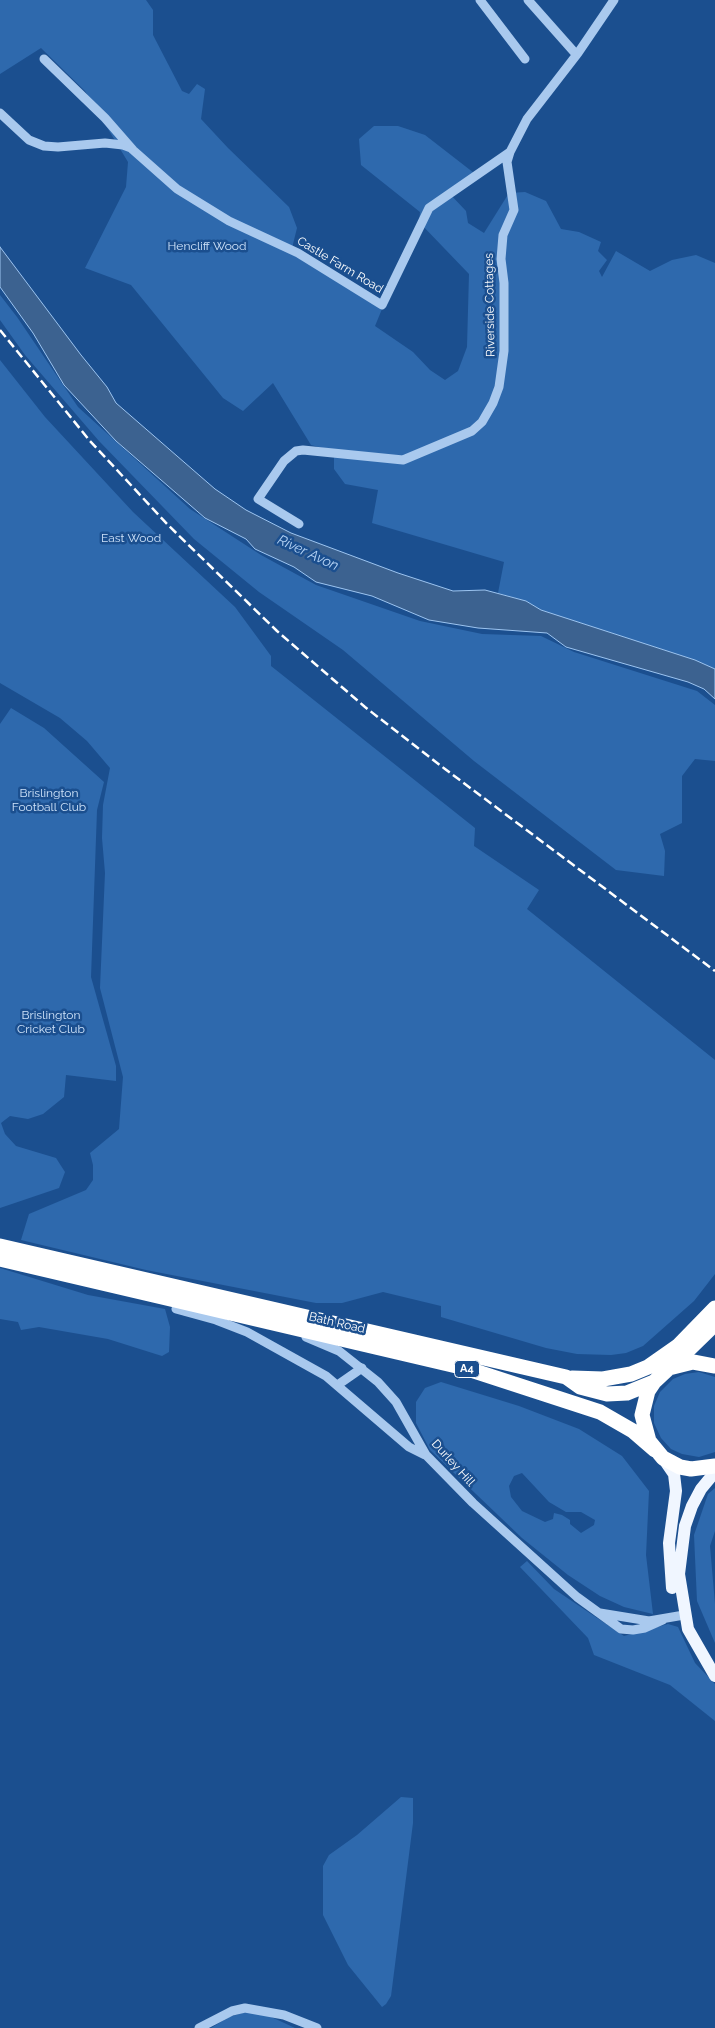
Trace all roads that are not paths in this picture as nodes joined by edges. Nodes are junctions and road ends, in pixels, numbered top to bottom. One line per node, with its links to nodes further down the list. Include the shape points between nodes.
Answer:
1 (480, 0): 5 (street)
2 (528, 0): 4 (street)
3 (614, 0): 4 (street, Castle Farm Road)
4 (578, 53): 9 (street, Castle Farm Road, via 527,119)
5 (525, 58)
6 (44, 59): 8 (street, Castle Farm Road)
7 (0, 114): 8 (street, Castle Farm Road, via 29,140 44,146 105,143)
8 (133, 150): 9 (street, Castle Farm Road, via 177,188 229,221 298,253 382,305 429,208)
9 (510, 152): 10 (street, Riverside Cottages, via 507,162 514,210 503,235 501,259 504,351 499,387 482,422 472,431 403,460 296,451 284,461 258,499)
10 (299, 524)
11 (0, 1246): 20 (highway, Bath Road / A4)
12 (0, 1260): 15 (highway, Bath Road / A4)
13 (715, 1308): 20 (highway, via 678,1346 631,1374 603,1379)
14 (176, 1309): 22 (street, via 247,1332)
15 (265, 1322): 18 (street, Durley Hill, via 338,1351); 23 (highway, Bath Road / A4, via 456,1366 577,1404 624,1425)
16 (715, 1324): 19 (highway)
17 (715, 1366): 19 (highway, via 693,1362)
18 (362, 1368): 22 (street); 24 (street, Durley Hill, via 396,1402)
19 (670, 1368): 21 (highway)
20 (566, 1378): 21 (highway, Bath Road / A4, via 580,1387 616,1395 637,1391)
21 (654, 1382): 23 (highway, via 644,1400 642,1415 645,1432)
22 (339, 1384): 24 (street, via 409,1447)
23 (659, 1454): 25 (highway, Bath Road, via 680,1467); 28 (main road, via 676,1482 669,1543 670,1566 679,1614)
24 (426, 1455): 27 (street, Durley Hill, via 473,1503 576,1597)
25 (715, 1466)
26 (715, 1472): 28 (main road, via 695,1499 685,1526 679,1574)
27 (600, 1613): 29 (street, Durley Hill, via 649,1621); 29 (street, Durley Hill, via 621,1629 645,1628)
28 (684, 1615): 29 (street, Durley Hill); 30 (main road, via 696,1646)
29 (663, 1620)
30 (715, 1676)
31 (200, 2028): 32 (street, via 232,2011 246,2008 284,2015)
32 (317, 2028)

